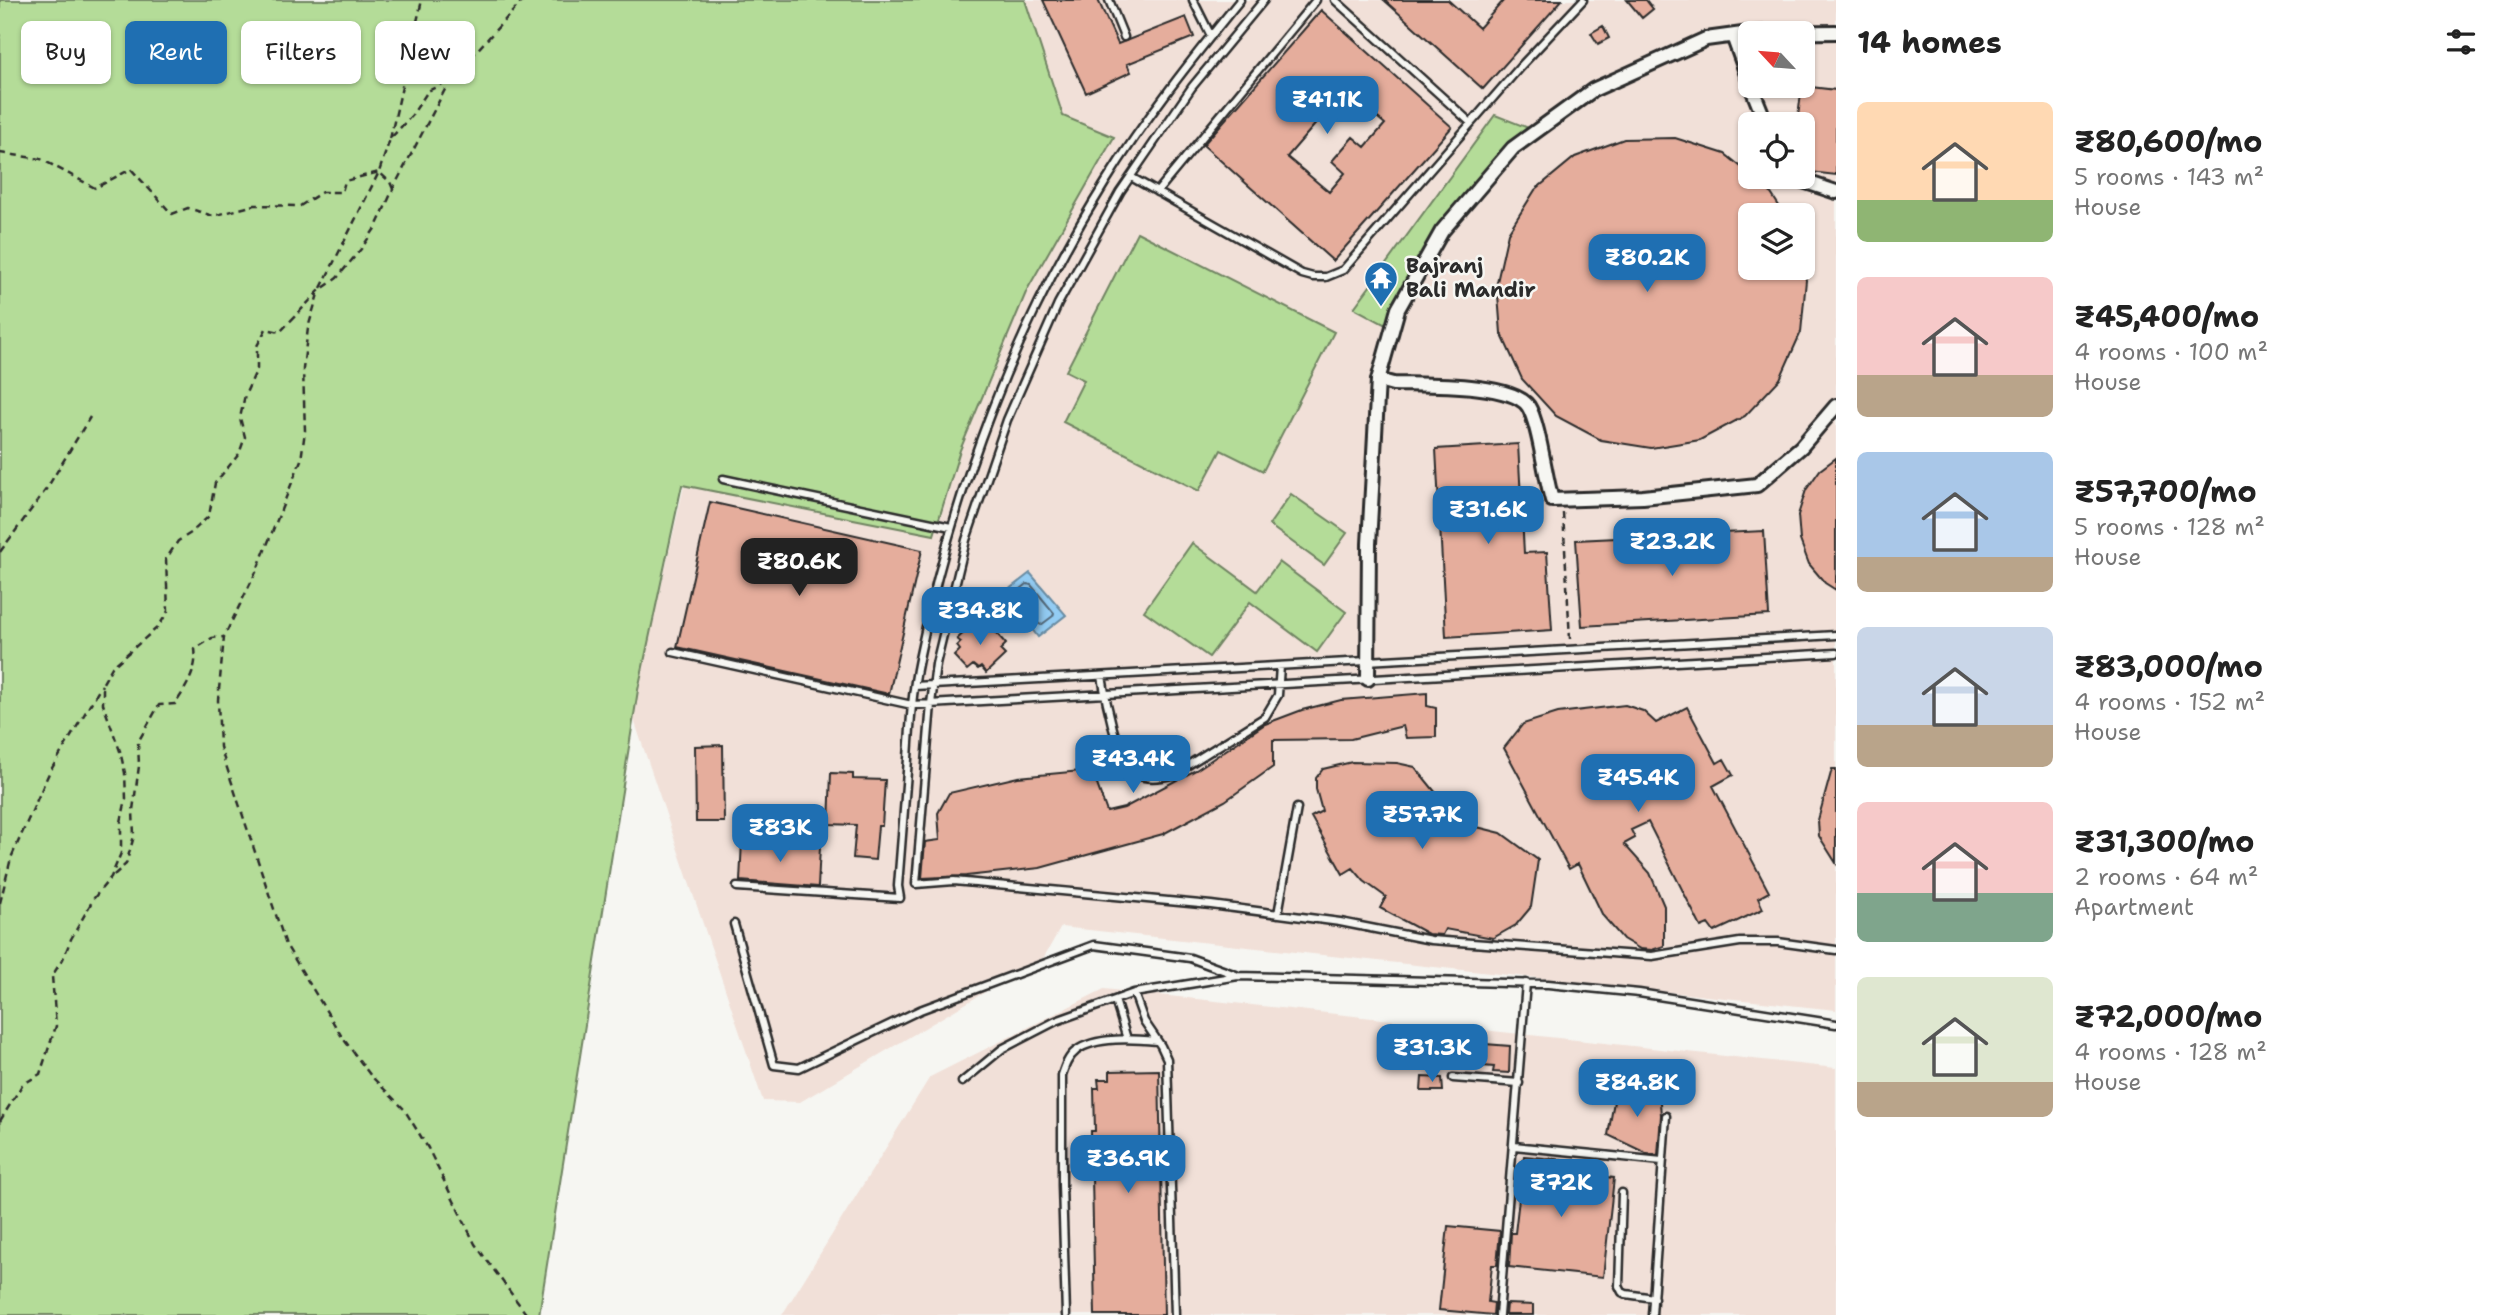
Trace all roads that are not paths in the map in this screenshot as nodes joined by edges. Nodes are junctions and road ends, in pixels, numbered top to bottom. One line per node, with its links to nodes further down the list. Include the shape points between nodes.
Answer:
1 (1108, 0): 13 (lane)
2 (1193, 0): 11 (lane)
3 (1240, 0): 11 (lane)
4 (1264, 0): 16 (lane, via 1192,87)
5 (1316, 0): 18 (lane)
6 (1335, 0): 15 (lane)
7 (1583, 0): 15 (lane)
8 (1815, 32): 9 (street)
9 (1836, 32)
10 (1738, 35): 12 (street)
11 (1211, 36): 23 (lane, via 1177,76 1105,183 1042,295 990,413)
12 (1733, 36): 14 (street); 20 (street, via 1706,39 1593,90 1513,148 1442,231 1398,309)
13 (1124, 37)
14 (1738, 49)
15 (1471, 123): 18 (lane, via 1343,270 1326,277 1313,277 1276,261)
16 (1131, 177): 18 (lane); 32 (lane, via 1058,304 1007,420 966,540)
17 (1815, 185): 19 (street)
18 (1157, 192)
19 (1836, 192)
20 (1378, 380): 21 (street, via 1494,389 1528,405 1552,500 1643,497 1757,485 1801,446); 27 (street)
21 (1836, 406)
22 (723, 479): 23 (lane)
23 (951, 527): 33 (lane)
24 (1836, 635): 27 (lane)
25 (673, 652): 36 (lane)
26 (1836, 653): 30 (lane)
27 (1368, 661): 28 (lane); 30 (street)
28 (1280, 666): 29 (lane); 31 (lane)
29 (1102, 676): 32 (lane); 34 (lane)
30 (1368, 679): 31 (lane)
31 (1279, 684): 34 (lane); 34 (lane, via 1265,717 1172,775 1154,778 1139,776 1129,768)
32 (933, 685): 33 (lane); 35 (lane)
33 (915, 686): 36 (lane)
34 (1104, 694): 35 (lane)
35 (931, 704): 36 (lane); 39 (lane, via 916,884 954,881)
36 (912, 705): 38 (lane, via 900,898)
37 (1297, 808): 39 (lane)
38 (737, 887)
39 (1278, 914): 41 (lane, via 1431,940 1652,957 1740,942)
40 (734, 924): 42 (lane, via 774,1065 799,1068 920,1010 1094,944 1190,958)
41 (1836, 950)
42 (1238, 976): 43 (lane); 44 (lane)
43 (1526, 983): 46 (lane, via 1639,993); 51 (lane)
44 (1134, 993): 45 (lane); 48 (lane)
45 (1115, 1000): 47 (lane); 50 (lane, via 1055,1021 1013,1043)
46 (1836, 1024)
47 (1127, 1039): 48 (lane); 57 (lane, via 1088,1045 1075,1052 1062,1075)
48 (1157, 1041): 58 (lane, via 1167,1059)
49 (1452, 1078): 51 (lane)
50 (962, 1082)
51 (1519, 1083): 53 (lane)
52 (1666, 1116): 54 (lane)
53 (1514, 1146): 54 (lane); 59 (lane)
54 (1662, 1161): 56 (lane)
55 (1622, 1193): 56 (lane, via 1619,1286 1626,1294)
56 (1654, 1298): 60 (lane)
57 (1066, 1315)
58 (1175, 1315)
59 (1499, 1315)
60 (1652, 1315)

